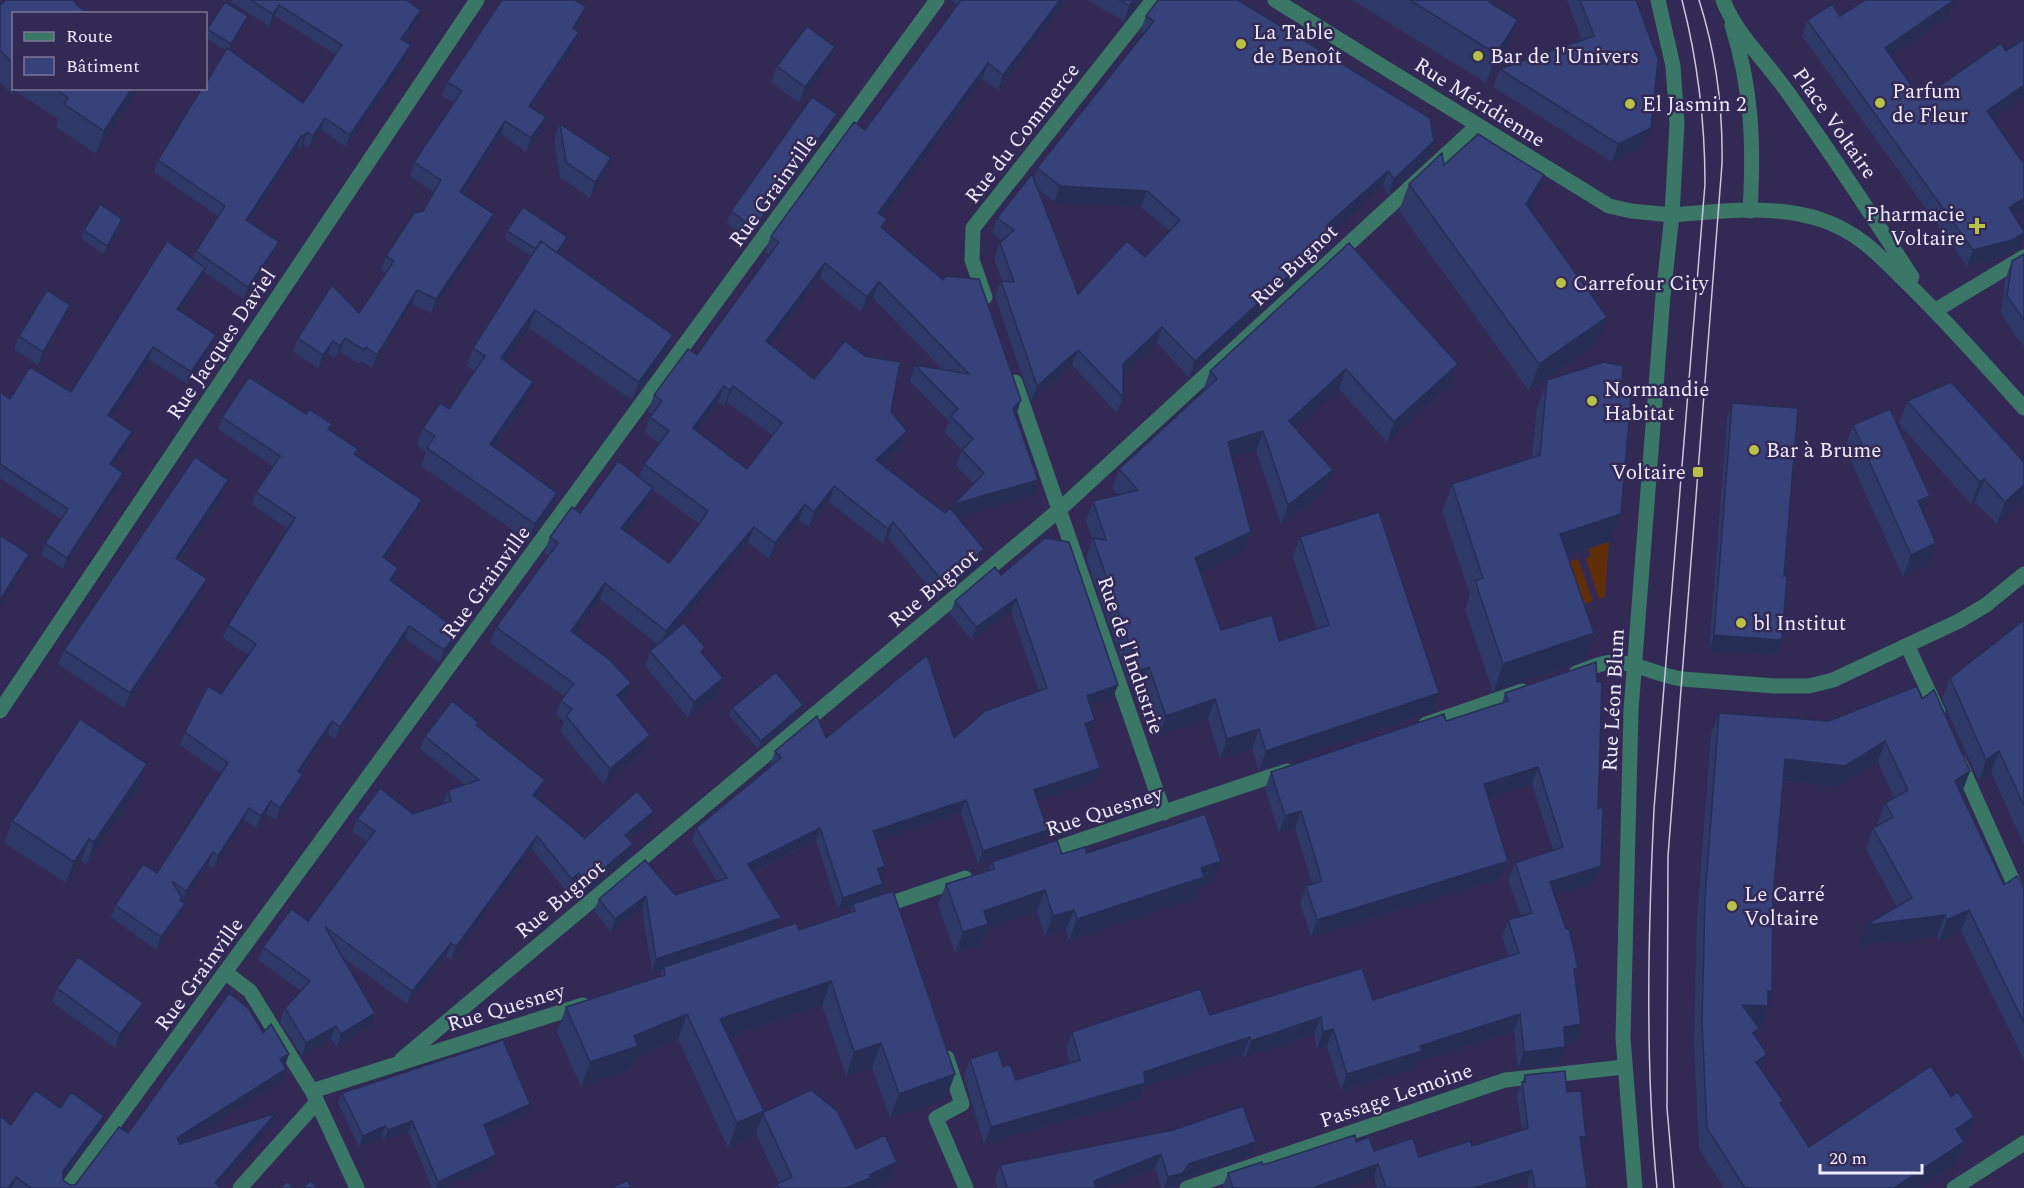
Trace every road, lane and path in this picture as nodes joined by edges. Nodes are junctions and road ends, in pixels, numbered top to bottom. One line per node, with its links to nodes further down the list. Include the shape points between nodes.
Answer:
1 (477, 0): 23 (street, Rue Jacques Daviel)
2 (938, 0): 33 (street, Rue Grainville)
3 (1153, 0): 14 (street, Rue du Commerce, via 973,228 972,260)
4 (1275, 0): 8 (street, Rue Méridienne)
5 (1658, 0): 10 (street, via 1673,66 1677,123)
6 (1723, 0): 7 (street, Place Voltaire)
7 (1731, 19): 9 (street, Place Voltaire, via 1751,108); 12 (street, Place Voltaire, via 1769,65 1847,175)
8 (1478, 126): 10 (street, Rue Méridienne, via 1609,206); 17 (street, Rue Bugnot)
9 (1750, 212): 10 (street); 12 (street, via 1779,211 1821,219 1856,234)
10 (1672, 215): 20 (street, Rue Léon Blum)
11 (2024, 257): 13 (street)
12 (1924, 297): 13 (street)
13 (1936, 310): 16 (street)
14 (991, 314)
15 (1010, 369): 17 (street)
16 (2024, 408)
17 (1059, 510): 28 (street, Rue de l'Industrie); 36 (street, Rue Bugnot)
18 (2024, 574): 19 (street, via 1986,606)
19 (1908, 647): 20 (street, via 1833,680 1809,686 1666,677); 24 (street)
20 (1635, 664): 21 (street, via 1611,662); 37 (street, Rue Léon Blum)
21 (1558, 679)
22 (1538, 686): 25 (street)
23 (0, 711)
24 (1943, 724)
25 (1407, 730)
26 (1953, 746): 31 (street)
27 (1297, 768): 28 (street, Rue Quesney)
28 (1164, 813): 29 (street, Rue Quesney)
29 (1029, 857)
30 (984, 872): 32 (street, via 896,907)
31 (2024, 906)
32 (861, 913)
33 (226, 973): 38 (street, via 250,991); 40 (street, Rue Grainville)
34 (602, 999): 36 (street, Rue Quesney)
35 (943, 1046): 43 (street, via 962,1104 936,1118)
36 (397, 1062): 38 (street, Rue Quesney)
37 (1624, 1067): 44 (street, Passage Lemoine, via 1505,1080); 45 (street, Rue Léon Blum)
38 (314, 1097): 41 (street); 42 (street)
39 (2024, 1143): 46 (street)
40 (67, 1188)
41 (240, 1188)
42 (357, 1188)
43 (966, 1188)
44 (1187, 1188)
45 (1635, 1188)
46 (1954, 1188)

